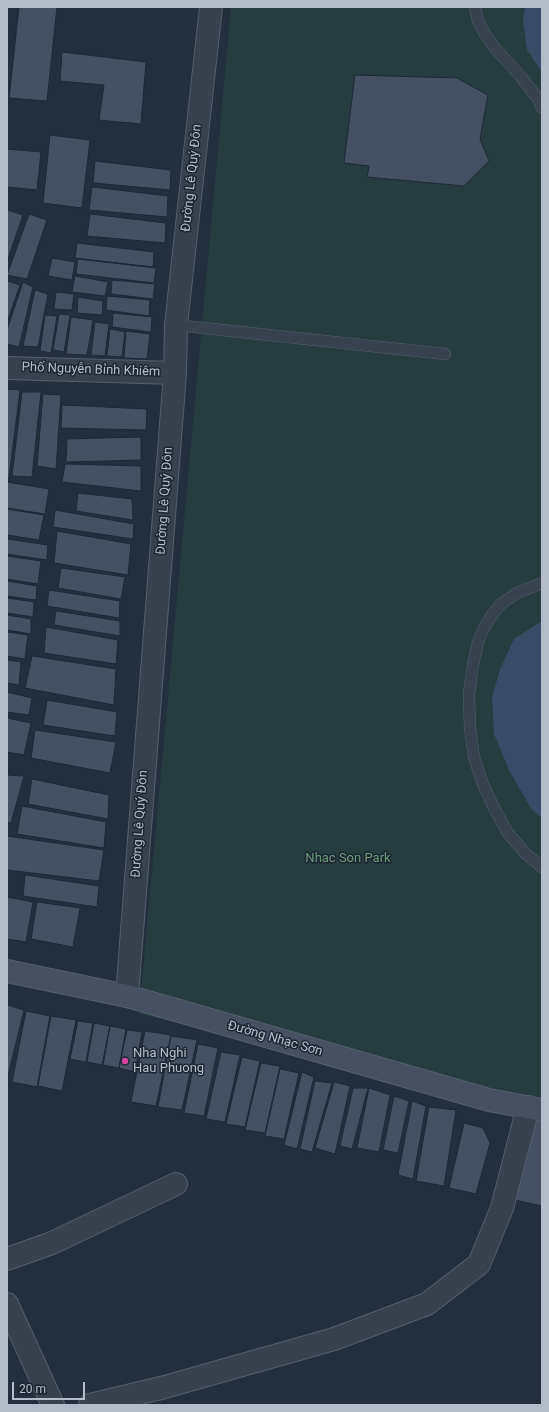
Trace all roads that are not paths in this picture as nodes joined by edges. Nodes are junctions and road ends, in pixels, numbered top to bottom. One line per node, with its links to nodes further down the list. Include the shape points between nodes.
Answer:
1 (211, 7): 4 (street, Đường Lê Quý Đôn)
2 (475, 7): 3 (lane, via 478,21 485,34 522,78)
3 (542, 108)
4 (176, 325): 5 (lane); 7 (street, Đường Lê Quý Đôn)
5 (445, 354)
6 (7, 368): 7 (street, Phố Nguyễn Bỉnh Khiêm)
7 (175, 373): 11 (street, Đường Lê Quý Đôn)
8 (542, 583): 9 (lane, via 517,593 501,604 492,615 478,642 469,694 474,757 482,782 508,833 526,854)
9 (542, 867)
10 (7, 971): 11 (main road, Đường Nhạc Sơn)
11 (127, 996): 12 (main road, Đường Nhạc Sơn, via 482,1098)
12 (535, 1109): 17 (street, via 502,1208 479,1264 427,1304 334,1339)
13 (176, 1184): 14 (street, via 52,1243)
14 (7, 1259)
15 (7, 1304): 16 (street)
16 (53, 1405)
17 (90, 1405)

